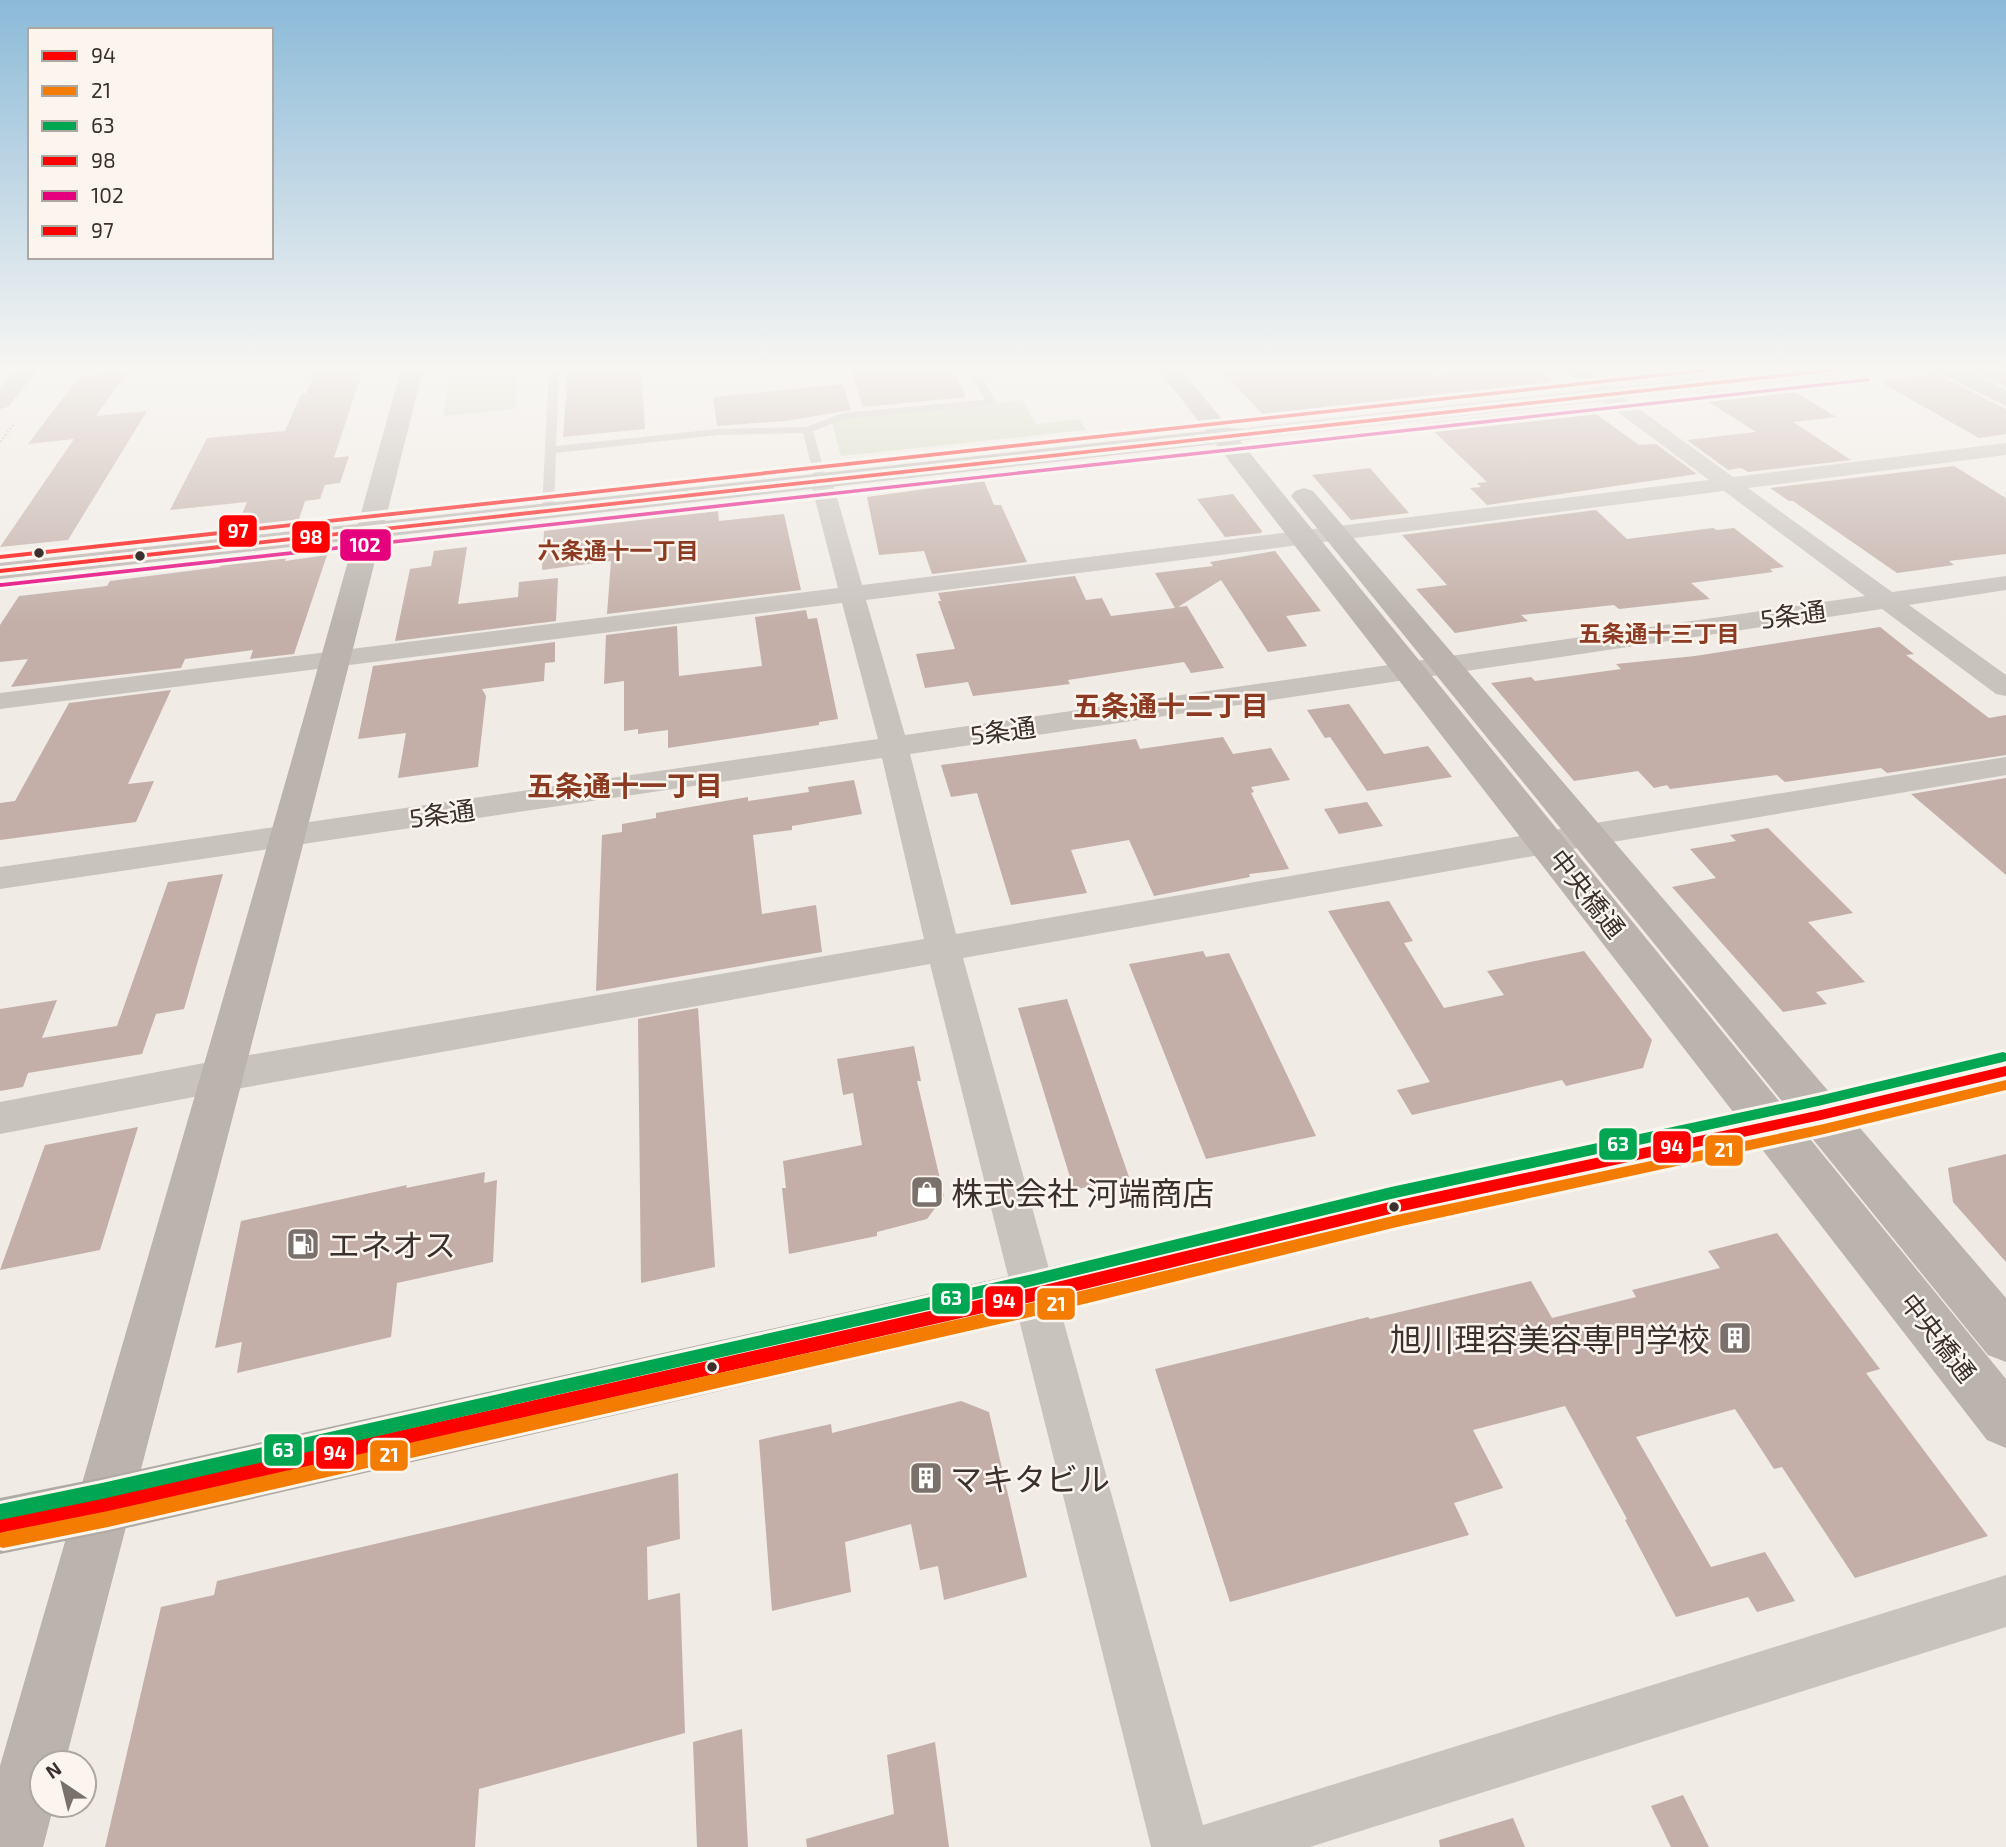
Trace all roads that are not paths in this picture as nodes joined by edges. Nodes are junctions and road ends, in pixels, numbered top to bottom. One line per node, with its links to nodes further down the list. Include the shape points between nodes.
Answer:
1 (389, 452): 11 (street)
2 (550, 452): 10 (lane)
3 (813, 452): 8 (lane)
4 (1026, 452): 8 (street)
5 (1256, 452): 12 (street, 中央橋通)
6 (1684, 452): 9 (street)
7 (1980, 452): 9 (street)
8 (821, 480): 10 (street); 15 (street)
9 (1726, 484): 12 (street); 16 (street)
10 (548, 510): 11 (street)
11 (368, 530): 13 (street); 17 (street)
12 (1320, 535): 15 (street); 18 (street, 中央橋通)
13 (0, 570)
14 (2006, 583): 16 (street, 5条通)
15 (852, 594): 17 (street); 21 (street)
16 (1887, 600): 18 (street, 5条通); 19 (street)
17 (334, 659): 20 (street); 23 (street)
18 (1429, 668): 21 (street, 5条通); 24 (street, 中央橋通); 25 (street, 中央橋通)
19 (2006, 688)
20 (0, 701)
21 (894, 746): 23 (street, 5条通); 27 (street)
22 (2006, 766): 24 (street)
23 (289, 835): 26 (street, 5条通); 29 (street)
24 (1589, 835): 25 (street); 30 (street, 中央橋通)
25 (1548, 842): 27 (street); 32 (street, 中央橋通)
26 (0, 878)
27 (943, 949): 29 (street); 33 (street)
28 (2006, 1071): 30 (highway)
29 (220, 1076): 31 (street); 36 (street)
30 (1821, 1115): 32 (highway); 34 (street, 中央橋通)
31 (0, 1118)
32 (1771, 1125): 33 (highway, via 1394,1207); 35 (street, 中央橋通)
33 (1036, 1294): 36 (highway); 40 (street)
34 (2006, 1337)
35 (2006, 1421)
36 (105, 1505): 37 (highway); 39 (street)
37 (0, 1526)
38 (2006, 1601): 41 (street)
39 (10, 1847)
40 (1180, 1847)
41 (1219, 1847)

